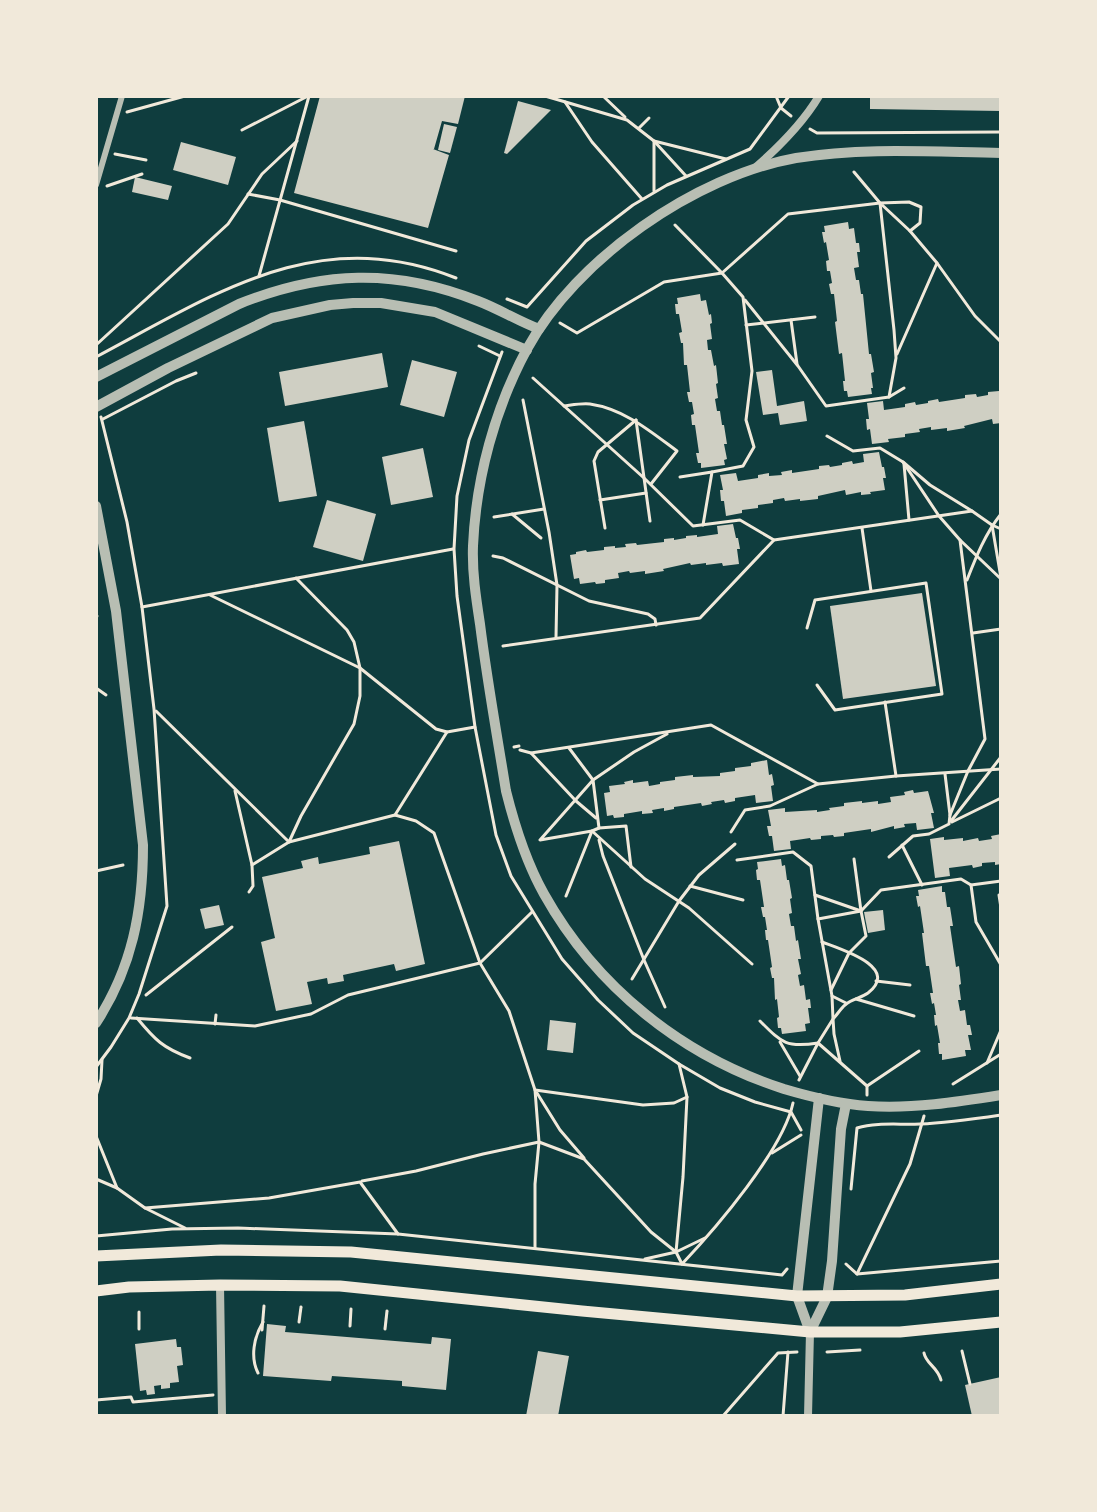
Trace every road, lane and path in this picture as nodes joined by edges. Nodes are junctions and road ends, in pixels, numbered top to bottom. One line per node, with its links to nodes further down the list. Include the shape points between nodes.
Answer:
1 (122, 96): 11 (street)
2 (185, 96): 11 (path)
3 (309, 96): 16 (path); 18 (path)
4 (545, 96): 9 (path)
5 (603, 96): 13 (path)
6 (776, 96): 10 (path)
7 (789, 96): 10 (path)
8 (819, 96): 14 (street)
9 (565, 102): 13 (path); 31 (path, via 592,142)
10 (781, 108): 14 (path); 22 (path, via 750,149)
11 (117, 115): 20 (street)
12 (649, 118): 15 (path)
13 (627, 120): 15 (path)
14 (800, 123): 17 (path, via 817,133); 24 (street)
15 (639, 128): 19 (path)
16 (242, 130)
17 (1001, 132)
18 (297, 141): 30 (path); 32 (path)
19 (654, 141): 22 (path); 27 (path); 29 (path)
20 (107, 152): 23 (path); 28 (street)
21 (1001, 153): 24 (street, via 861,152)
22 (726, 159): 27 (path)
23 (146, 160)
24 (756, 168): 50 (street, via 679,202 617,245)
25 (854, 172): 33 (path)
26 (142, 174): 28 (path)
27 (686, 176): 29 (path)
28 (96, 187)
29 (654, 193): 31 (path)
30 (248, 194): 32 (path); 53 (path, via 228,224)
31 (643, 199): 43 (path, via 586,241)
32 (280, 200): 36 (path); 39 (path)
33 (880, 203): 35 (path); 35 (path, via 921,207 920,223); 38 (path, via 788,214); 58 (path)
34 (675, 225): 38 (path)
35 (910, 231): 37 (path)
36 (456, 251)
37 (937, 263): 51 (path); 58 (path)
38 (722, 273): 42 (path); 49 (path, via 664,282 577,333)
39 (259, 276): 40 (path, via 319,260 360,258 400,261); 57 (path, via 219,291)
40 (462, 281)
41 (501, 296): 43 (path)
42 (743, 297): 47 (path); 48 (path)
43 (527, 307): 46 (path)
44 (815, 317): 45 (path)
45 (791, 320): 47 (path); 59 (path)
46 (518, 321): 50 (street); 61 (street, via 469,298 412,281 320,280 239,304)
47 (762, 324): 48 (path); 59 (path)
48 (746, 325): 73 (path, via 752,371 746,420 754,447 743,466)
49 (564, 326)
50 (539, 329): 55 (street)
51 (1001, 342)
52 (507, 343): 55 (street); 56 (path); 67 (street, via 435,312 367,303 330,305 272,318)
53 (96, 345)
54 (479, 346): 56 (path)
55 (527, 350): 209 (street, via 489,445 473,548 506,791 530,866 579,947 639,1010 731,1068)
56 (500, 356): 96 (path, via 469,440 457,496)
57 (96, 357)
58 (896, 358): 64 (path)
59 (798, 366): 64 (path, via 826,406)
60 (196, 373): 68 (path)
61 (96, 377)
62 (533, 378): 66 (path)
63 (904, 388): 64 (path)
64 (889, 397)
65 (523, 400): 80 (path)
66 (564, 406): 69 (path, via 588,404); 71 (path)
67 (96, 407)
68 (103, 420)
69 (636, 420): 71 (path); 75 (path); 76 (path, via 677,451)
70 (827, 436): 72 (path, via 853,451 880,448)
71 (606, 445): 75 (path); 78 (path, via 594,461)
72 (903, 462): 81 (path); 84 (path); 86 (path)
73 (712, 472): 74 (path); 88 (path)
74 (680, 477)
75 (644, 478): 76 (path); 77 (path)
76 (651, 484): 88 (path, via 693,526)
77 (646, 493): 78 (path); 87 (path)
78 (600, 500): 91 (path)
79 (96, 506): 188 (street, via 116,611 143,881 131,947 117,987)
80 (544, 509): 82 (path); 102 (path)
81 (972, 511): 84 (path); 89 (path)
82 (512, 514): 85 (path); 93 (path)
83 (1001, 514): 89 (path)
84 (939, 516): 86 (path); 95 (path)
85 (494, 517)
86 (909, 520): 90 (path)
87 (650, 521)
88 (703, 525): 94 (path, via 740,520)
89 (992, 525): 92 (path); 98 (path); 100 (path)
90 (862, 527): 94 (path); 103 (path)
91 (605, 528)
92 (1001, 529)
93 (541, 538)
94 (774, 540): 106 (path, via 700,618)
95 (960, 540): 98 (path); 101 (path)
96 (454, 549): 99 (path); 118 (path)
97 (493, 556): 102 (path)
98 (976, 556): 100 (path); 101 (path)
99 (296, 578): 104 (path); 112 (path, via 347,630)
100 (1001, 578)
101 (966, 583): 109 (path)
102 (557, 585): 106 (path, via 589,601 648,614); 110 (path)
103 (871, 591): 107 (path, via 815,600); 116 (path, via 926,583 942,694)
104 (208, 595): 105 (path); 112 (path)
105 (142, 607)
106 (656, 625): 110 (path)
107 (807, 628)
108 (1001, 629): 109 (path)
109 (972, 633): 127 (path, via 985,739)
110 (556, 637): 111 (path)
111 (503, 646)
112 (360, 668): 119 (path, via 436,729); 143 (path, via 354,724)
113 (817, 685): 116 (path, via 835,710)
114 (96, 688): 115 (path)
115 (106, 695)
116 (885, 702): 129 (path)
117 (154, 709): 132 (path)
118 (475, 727): 119 (path); 165 (path, via 496,835)
119 (447, 732): 135 (path)
120 (672, 732): 122 (path); 130 (path); 131 (path, via 711,725)
121 (518, 748): 123 (path)
122 (569, 748): 123 (path); 130 (path)
123 (531, 753): 134 (path)
124 (1001, 757): 125 (path)
125 (993, 769): 126 (path); 127 (path); 138 (path)
126 (1001, 769)
127 (968, 771): 128 (path); 136 (path)
128 (945, 772): 129 (path); 136 (path)
129 (896, 776): 131 (path)
130 (593, 780): 134 (path); 137 (path)
131 (818, 784): 141 (path, via 770,806 745,810)
132 (235, 789): 143 (path); 150 (path)
133 (1001, 798): 138 (path)
134 (576, 801): 137 (path); 140 (path, via 540,840)
135 (395, 815): 143 (path); 171 (path, via 434,833)
136 (950, 815): 138 (path)
137 (597, 819): 139 (path)
138 (949, 824): 145 (path)
139 (599, 828): 140 (path); 151 (path, via 626,826)
140 (592, 831): 142 (path); 160 (path)
141 (731, 832)
142 (599, 839): 151 (path); 170 (path)
143 (289, 842): 150 (path)
144 (735, 844): 156 (path)
145 (902, 845): 146 (path); 154 (path)
146 (889, 857)
147 (854, 859): 164 (path)
148 (737, 860): 158 (path, via 793,852 811,866)
149 (123, 865): 152 (path)
150 (252, 865): 157 (path)
151 (631, 867): 162 (path)
152 (96, 871)
153 (1001, 881): 155 (path)
154 (922, 885): 155 (path, via 961,879); 164 (path, via 881,890)
155 (971, 885): 173 (path, via 976,922)
156 (690, 886): 161 (path); 162 (path)
157 (249, 892)
158 (815, 895): 164 (path); 166 (path)
159 (999, 895): 163 (path)
160 (566, 896)
161 (743, 900)
162 (679, 901): 170 (path); 172 (path)
163 (1001, 908)
164 (861, 911): 166 (path); 169 (path, via 866,936)
165 (532, 912): 171 (path); 199 (path, via 562,959 598,1000 633,1033)
166 (818, 919): 168 (path)
167 (232, 927): 178 (path)
168 (822, 942): 169 (path); 177 (path)
169 (849, 953): 175 (path, via 872,965); 177 (path)
170 (644, 960): 174 (path); 181 (path)
171 (480, 963): 189 (path, via 348,995 311,1014 255,1026); 204 (path, via 509,1011)
172 (752, 964)
173 (1001, 965)
174 (632, 979)
175 (876, 981): 176 (path); 179 (path)
176 (910, 985)
177 (832, 993): 180 (path); 186 (path)
178 (146, 995)
179 (856, 999): 180 (path); 183 (path)
180 (846, 1003): 186 (path)
181 (665, 1007)
182 (216, 1015): 189 (path)
183 (914, 1016)
184 (129, 1018): 185 (path)
185 (137, 1018): 189 (path); 195 (path, via 159,1043)
186 (833, 1019): 192 (path); 197 (path)
187 (760, 1021): 191 (path)
188 (96, 1023)
189 (215, 1024)
190 (1001, 1030): 198 (path)
191 (780, 1042): 192 (path); 200 (path)
192 (818, 1043): 197 (path); 200 (path)
193 (919, 1051): 203 (path)
194 (1001, 1054): 198 (path)
195 (190, 1058)
196 (102, 1060): 207 (path)
197 (840, 1061): 203 (path)
198 (987, 1063): 202 (path)
199 (679, 1064): 208 (path); 213 (path, via 720,1088)
200 (800, 1076): 201 (path)
201 (799, 1083)
202 (953, 1084)
203 (867, 1086): 205 (path)
204 (535, 1090): 208 (path, via 643,1105); 217 (path); 219 (path)
205 (867, 1095)
206 (1001, 1095): 212 (street)
207 (96, 1096)
208 (687, 1097): 230 (path)
209 (819, 1098): 211 (street); 241 (street)
210 (793, 1103): 213 (path)
211 (846, 1104): 212 (street); 233 (street)
212 (925, 1105): 215 (path)
213 (791, 1112): 218 (path); 218 (path, via 802,1133)
214 (1001, 1115): 215 (path)
215 (923, 1124): 223 (path, via 857,1128); 236 (path, via 910,1164)
216 (96, 1136): 222 (path)
217 (539, 1142): 219 (path); 221 (path); 229 (path)
218 (769, 1155): 228 (path)
219 (584, 1159): 230 (path)
220 (96, 1179): 222 (path)
221 (360, 1182): 224 (path, via 269,1198); 226 (path)
222 (117, 1188): 224 (path)
223 (850, 1202)
224 (145, 1208): 225 (path)
225 (189, 1229): 226 (path); 227 (path)
226 (398, 1234): 229 (path)
227 (96, 1236)
228 (709, 1236): 230 (path); 235 (path)
229 (535, 1248): 232 (path)
230 (676, 1252): 232 (path); 235 (path)
231 (96, 1256): 241 (main road, via 221,1250 351,1252)
232 (640, 1260): 235 (path)
233 (832, 1261): 236 (path, via 843,1261); 242 (street)
234 (1001, 1261): 236 (path)
235 (682, 1264): 237 (path)
236 (857, 1274)
237 (782, 1275)
238 (1001, 1284): 242 (main road)
239 (220, 1285): 240 (main road); 255 (main road, via 340,1286); 267 (street)
240 (96, 1291)
241 (797, 1296): 242 (main road); 255 (street)
242 (827, 1297): 255 (street)
243 (264, 1306): 248 (path)
244 (301, 1307): 249 (path)
245 (351, 1309): 251 (path)
246 (387, 1311): 253 (path)
247 (139, 1312): 252 (path)
248 (263, 1322): 254 (path); 262 (path, via 254,1348)
249 (299, 1322)
250 (1001, 1322): 255 (main road, via 900,1332)
251 (350, 1326)
252 (139, 1329)
253 (385, 1329)
254 (262, 1330)
255 (810, 1332): 270 (street)
256 (860, 1350): 260 (path)
257 (962, 1351): 264 (path)
258 (788, 1352): 259 (path); 268 (path, via 778,1353); 269 (path)
259 (801, 1352)
260 (827, 1352)
261 (924, 1353): 263 (path)
262 (258, 1373)
263 (941, 1380)
264 (970, 1384)
265 (213, 1395): 266 (path)
266 (96, 1400)
267 (222, 1416)
268 (723, 1416)
269 (783, 1416)
270 (808, 1416)

